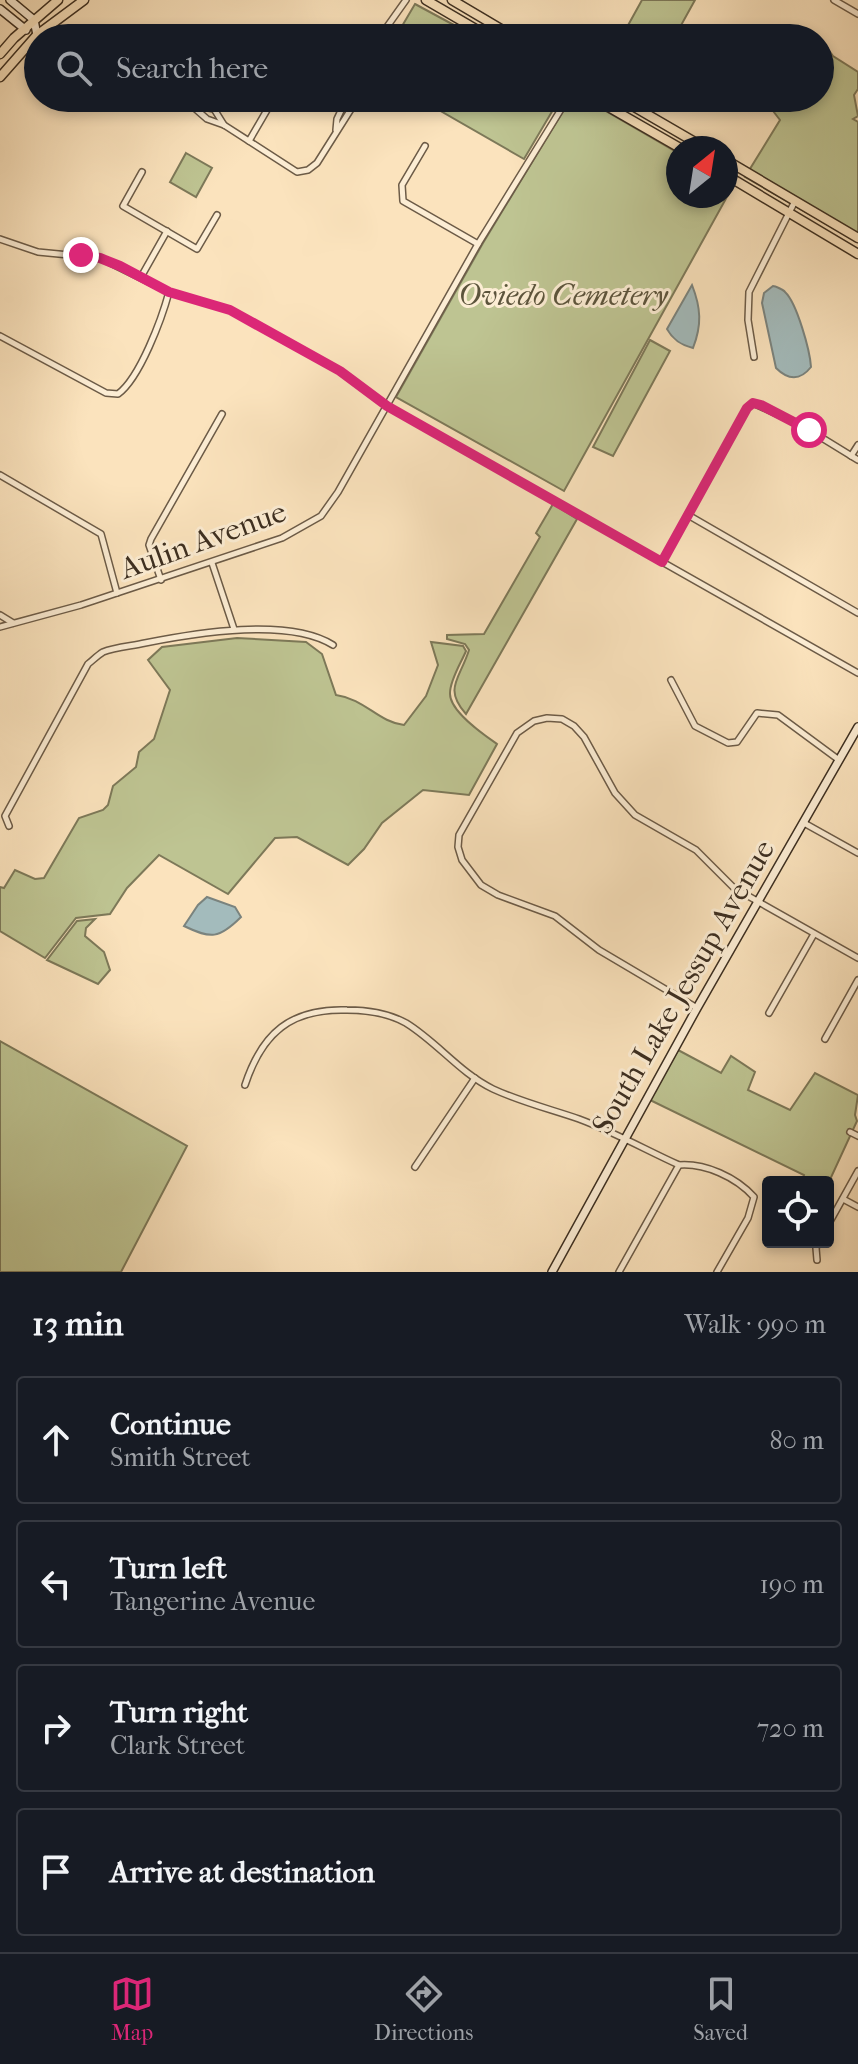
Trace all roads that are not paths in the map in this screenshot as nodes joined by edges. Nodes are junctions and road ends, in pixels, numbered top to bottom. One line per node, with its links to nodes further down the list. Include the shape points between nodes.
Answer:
1 (10, 0): 10 (street)
2 (58, 0): 10 (main road)
3 (84, 0): 13 (main road)
4 (406, 0): 14 (street)
5 (426, 0): 15 (main road)
6 (452, 0): 16 (main road)
7 (834, 0): 9 (street)
8 (0, 9): 17 (street)
9 (858, 14)
10 (34, 20): 11 (main road); 12 (street)
11 (30, 24)
12 (35, 24)
13 (52, 24)
14 (389, 24)
15 (467, 24)
16 (492, 24)
17 (24, 29): 19 (main road)
18 (24, 50): 20 (main road)
19 (0, 54)
20 (0, 77)
21 (200, 112): 29 (street)
22 (216, 112): 29 (street)
23 (266, 112): 33 (street)
24 (340, 112): 30 (street)
25 (348, 112): 30 (street)
26 (559, 112): 44 (street, Aulin Avenue)
27 (617, 112): 32 (main road)
28 (643, 112): 31 (main road)
29 (224, 125): 33 (street)
30 (336, 130): 33 (street, via 317,163 297,172)
31 (684, 136)
32 (666, 140)
33 (249, 141)
34 (425, 146): 44 (street, via 402,185 403,201)
35 (738, 167): 38 (main road)
36 (142, 172): 41 (street, via 123,206)
37 (738, 182): 39 (main road)
38 (796, 200): 39 (street); 42 (main road)
39 (790, 212): 45 (main road); 49 (street, via 749,292)
40 (217, 215): 41 (street, via 197,249)
41 (167, 231): 46 (street)
42 (858, 238)
43 (0, 239): 46 (street, via 38,252 100,258)
44 (478, 244): 50 (street, Aulin Avenue)
45 (858, 254)
46 (141, 277): 47 (street)
47 (169, 292): 48 (street, via 158,328 118,394 106,393); 50 (street, via 230,310 340,371)
48 (0, 336)
49 (754, 357)
50 (387, 406): 57 (street); 58 (street, Aulin Avenue, via 321,516 282,538)
51 (222, 414): 59 (street, via 151,539)
52 (858, 445): 53 (street)
53 (851, 456): 54 (street); 56 (street, via 753,403)
54 (858, 460)
55 (0, 475): 60 (street, via 101,534)
56 (688, 515): 57 (street); 61 (street)
57 (662, 562): 67 (street)
58 (212, 563): 59 (street, Aulin Avenue); 65 (street)
59 (161, 580): 60 (street, Aulin Avenue)
60 (117, 594): 63 (street, Aulin Avenue)
61 (858, 613)
62 (0, 615): 63 (street)
63 (14, 624): 64 (street, Aulin Avenue)
64 (0, 627)
65 (234, 629): 66 (street, via 302,634); 72 (street, via 120,648 101,653 88,664 5,816)
66 (333, 645)
67 (858, 673)
68 (671, 680): 70 (street, via 695,726 728,743 737,742 757,713 778,715)
69 (858, 727): 70 (street, South Lake Jessup Avenue)
70 (839, 760): 71 (street, South Lake Jessup Avenue)
71 (804, 823): 73 (street); 74 (street, South Lake Jessup Avenue)
72 (9, 826)
73 (858, 853)
74 (759, 903): 75 (street); 78 (street, South Lake Jessup Avenue); 78 (street, via 725,880 696,850 625,806 574,726 547,718 523,727 511,741 459,835 467,867 481,885 555,916 599,950)
75 (814, 934): 76 (street); 79 (street)
76 (858, 958)
77 (858, 980): 80 (street)
78 (697, 1008): 85 (street, South Lake Jessup Avenue)
79 (769, 1013)
80 (825, 1039)
81 (475, 1078): 82 (street, via 390,1015 324,1009 292,1019 266,1041); 85 (street, via 525,1103); 87 (street)
82 (245, 1085)
83 (850, 1132): 84 (street)
84 (858, 1136)
85 (624, 1139): 86 (street); 94 (street, South Lake Jessup Avenue)
86 (679, 1165): 95 (street); 96 (street, via 705,1167 754,1197)
87 (415, 1167)
88 (858, 1171): 89 (street)
89 (843, 1199): 90 (street); 91 (street)
90 (858, 1207)
91 (834, 1215)
92 (816, 1248): 93 (street)
93 (817, 1260)
94 (552, 1272)
95 (619, 1272)
96 (717, 1272)

